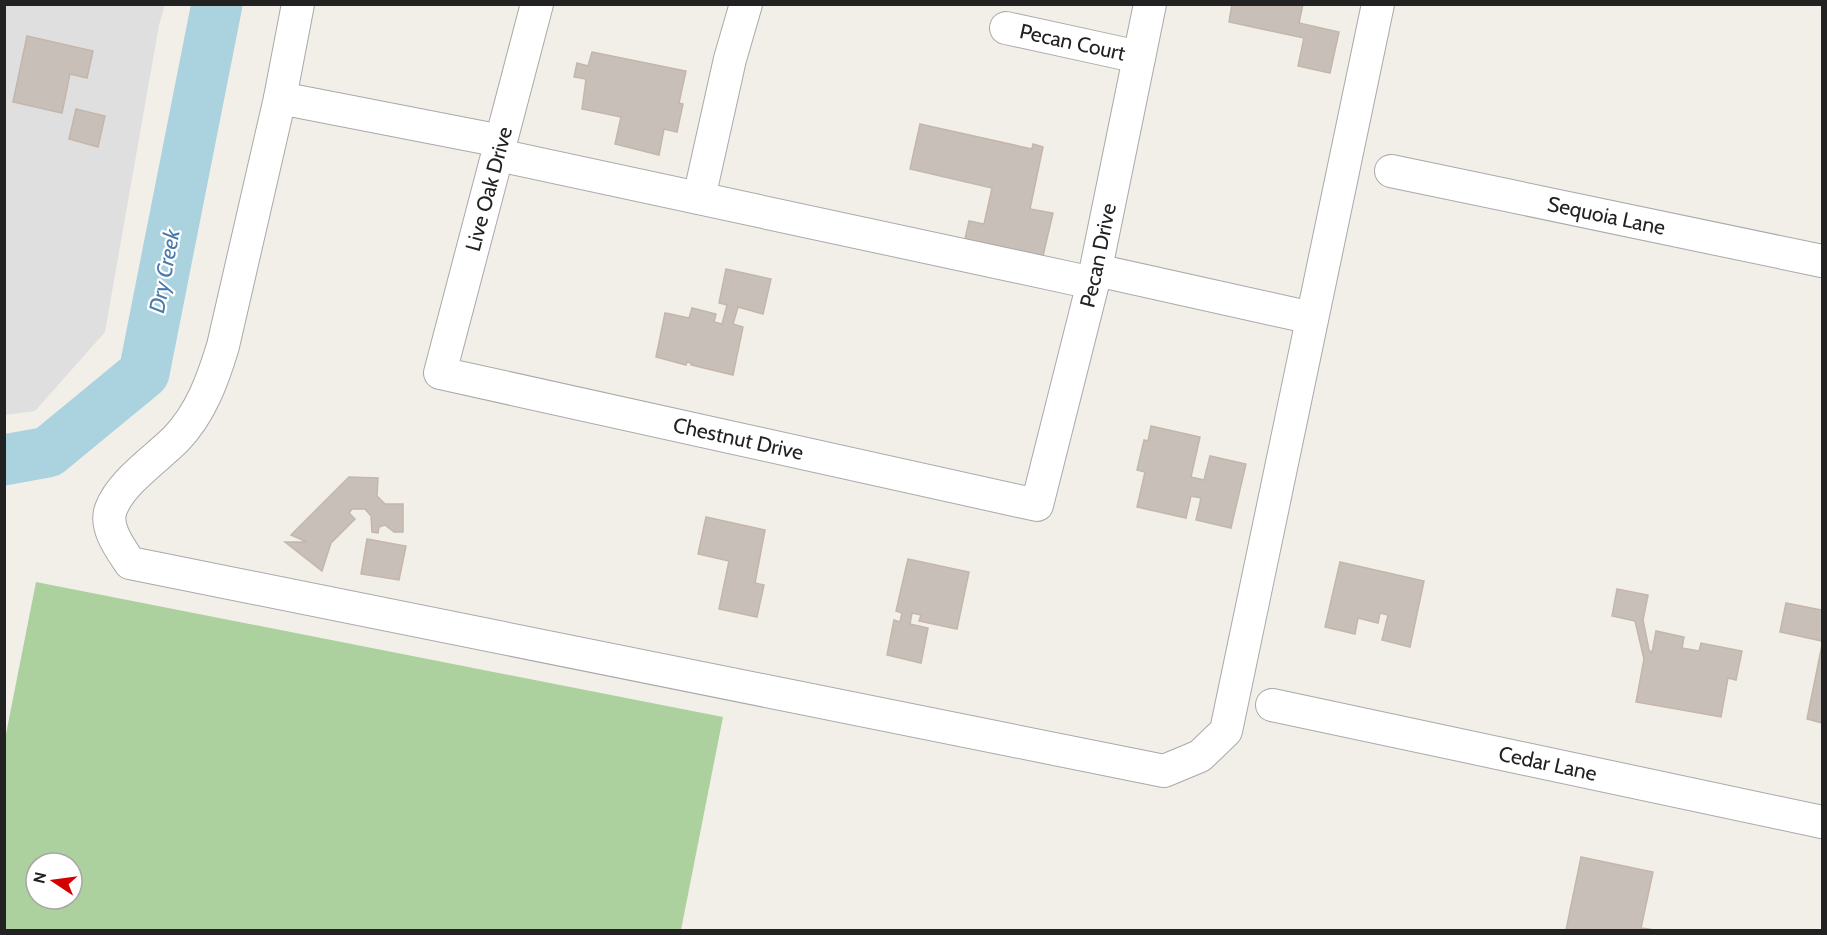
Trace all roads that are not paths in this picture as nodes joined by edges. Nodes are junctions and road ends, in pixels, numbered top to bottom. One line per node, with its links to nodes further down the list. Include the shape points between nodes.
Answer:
1 (298, 4): 8 (street)
2 (537, 4): 9 (street, Live Oak Drive)
3 (746, 4): 11 (street)
4 (1150, 4): 7 (street, Pecan Drive)
5 (1378, 4): 14 (street)
6 (1006, 28): 7 (street, Pecan Court)
7 (1139, 57): 13 (street, Pecan Drive)
8 (280, 98): 9 (street); 14 (street, via 213,379 178,437 122,490 110,511 112,535 130,563 1164,771 1200,756 1226,731)
9 (499, 148): 11 (street); 15 (street, Live Oak Drive)
10 (1391, 171): 12 (street, Sequoia Lane)
11 (699, 198): 13 (street)
12 (1822, 261)
13 (1095, 277): 14 (street); 16 (street, Pecan Drive)
14 (1312, 318)
15 (440, 373): 16 (street, Chestnut Drive)
16 (1037, 505)
17 (1272, 705): 18 (street, Cedar Lane)
18 (1822, 822)

